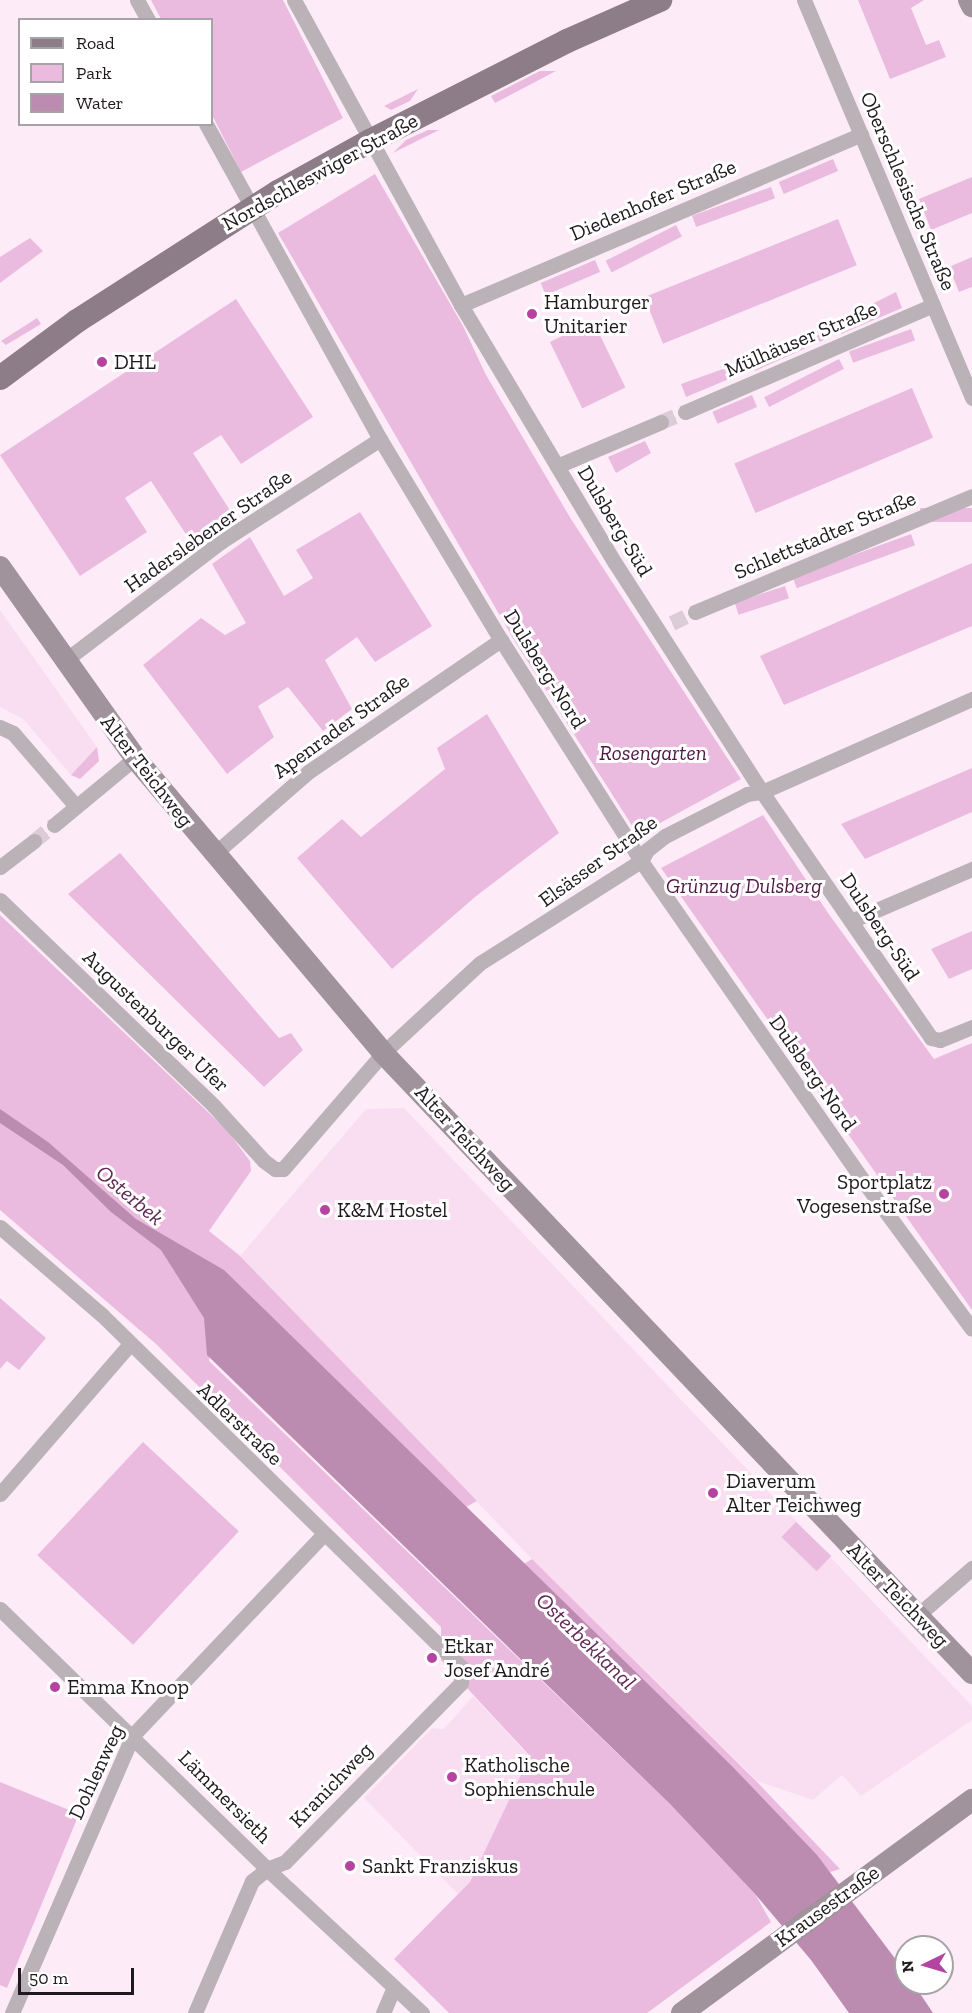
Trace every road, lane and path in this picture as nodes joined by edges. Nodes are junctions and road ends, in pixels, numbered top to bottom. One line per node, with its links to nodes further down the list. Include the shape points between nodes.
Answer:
1 (137, 0): 7 (street)
2 (294, 0): 10 (street, Dulsberg-Süd)
3 (660, 0): 10 (main road, Nordschleswiger Straße, via 567,41)
4 (804, 0): 9 (street, Oberschlesische Straße)
5 (969, 0): 6 (street)
6 (972, 6)
7 (147, 18)
8 (207, 126): 11 (street, Dulsberg-Nord)
9 (861, 134): 12 (street, Diedenhofer Straße); 13 (street, Oberschlesische Straße)
10 (370, 141): 11 (main road, Nordschleswiger Straße); 12 (street, Dulsberg-Süd)
11 (250, 209): 14 (main road, Nordschleswiger Straße, via 77,321); 18 (street, Dulsberg-Nord)
12 (461, 305): 19 (street, Dulsberg-Süd)
13 (933, 305): 15 (street, Oberschlesische Straße); 16 (street, Mülhäuser Straße)
14 (0, 378)
15 (972, 399)
16 (685, 412)
17 (661, 422): 19 (street)
18 (380, 439): 23 (street, Dulsberg-Nord); 24 (street, Haderslebener Straße, via 222,541)
19 (557, 466): 28 (street, Dulsberg-Süd, via 665,626)
20 (972, 496): 22 (street, Schlettstadter Straße)
21 (0, 567): 24 (street, Alter Teichweg)
22 (695, 612)
23 (501, 640): 32 (street, Apenrader Straße, via 308,772); 33 (street, Dulsberg-Nord)
24 (63, 662): 27 (street, Alter Teichweg)
25 (972, 699): 28 (street, Elsässer Straße)
26 (0, 727): 29 (street, via 13,733)
27 (135, 758): 29 (street); 32 (street, Alter Teichweg)
28 (762, 792): 33 (street, Elsässer Straße, via 747,794 665,836 647,850); 37 (street, Dulsberg-Süd)
29 (75, 805): 30 (street)
30 (54, 825)
31 (34, 841): 34 (street)
32 (213, 855): 39 (street, Alter Teichweg)
33 (641, 861): 39 (street, Elsässer Straße, via 480,963); 42 (street, Dulsberg-Nord, via 861,1178)
34 (0, 867)
35 (972, 869): 37 (street)
36 (0, 900): 40 (street, Augustenburger Ufer, via 214,1106 264,1161)
37 (851, 921): 38 (street, Dulsberg-Süd, via 935,1041)
38 (972, 1027)
39 (383, 1053): 40 (street, Elsässer Straße); 48 (street, Alter Teichweg)
40 (283, 1169)
41 (0, 1227): 43 (street, Adlerstraße, via 102,1315)
42 (972, 1329)
43 (129, 1345): 44 (street); 45 (street, Adlerstraße)
44 (0, 1494)
45 (324, 1534): 49 (street, Adlerstraße); 51 (street, Dohlenweg)
46 (972, 1568): 48 (street)
47 (0, 1609): 51 (street, Lämmersieth)
48 (918, 1616): 50 (street, Alter Teichweg)
49 (448, 1654): 53 (street, Kranichweg, via 461,1667 461,1683 285,1862)
50 (972, 1673)
51 (133, 1735): 53 (street, Lämmersieth); 55 (street, Dohlenweg)
52 (972, 1800): 59 (street, Krausestraße)
53 (267, 1869): 54 (street, Lämmersieth); 56 (street, Kranichweg, via 252,1881)
54 (394, 1987): 57 (street); 58 (street, Lämmersieth)
55 (12, 2013)
56 (195, 2013)
57 (383, 2013)
58 (422, 2013)
59 (682, 2013)

